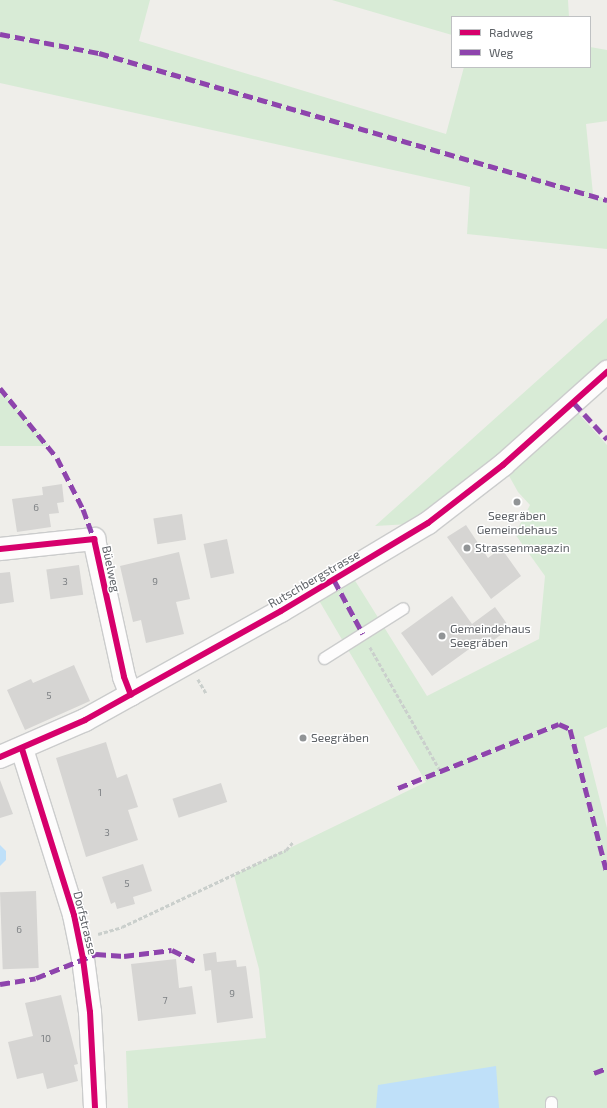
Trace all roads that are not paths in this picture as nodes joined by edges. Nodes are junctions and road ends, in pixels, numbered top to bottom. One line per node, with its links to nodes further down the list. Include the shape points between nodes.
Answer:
1 (607, 372): 5 (street, Rutschbergstrasse, via 503,465 428,523 309,595)
2 (0, 549): 5 (street, Büelweg, via 94,539 124,677)
3 (403, 608): 4 (lane)
4 (324, 658)
5 (131, 695): 6 (street, Rutschbergstrasse)
6 (22, 749): 7 (street, Rutschbergstrasse); 8 (street, Dorfstrasse, via 74,915 90,1012)
7 (0, 757)
8 (95, 1108)

